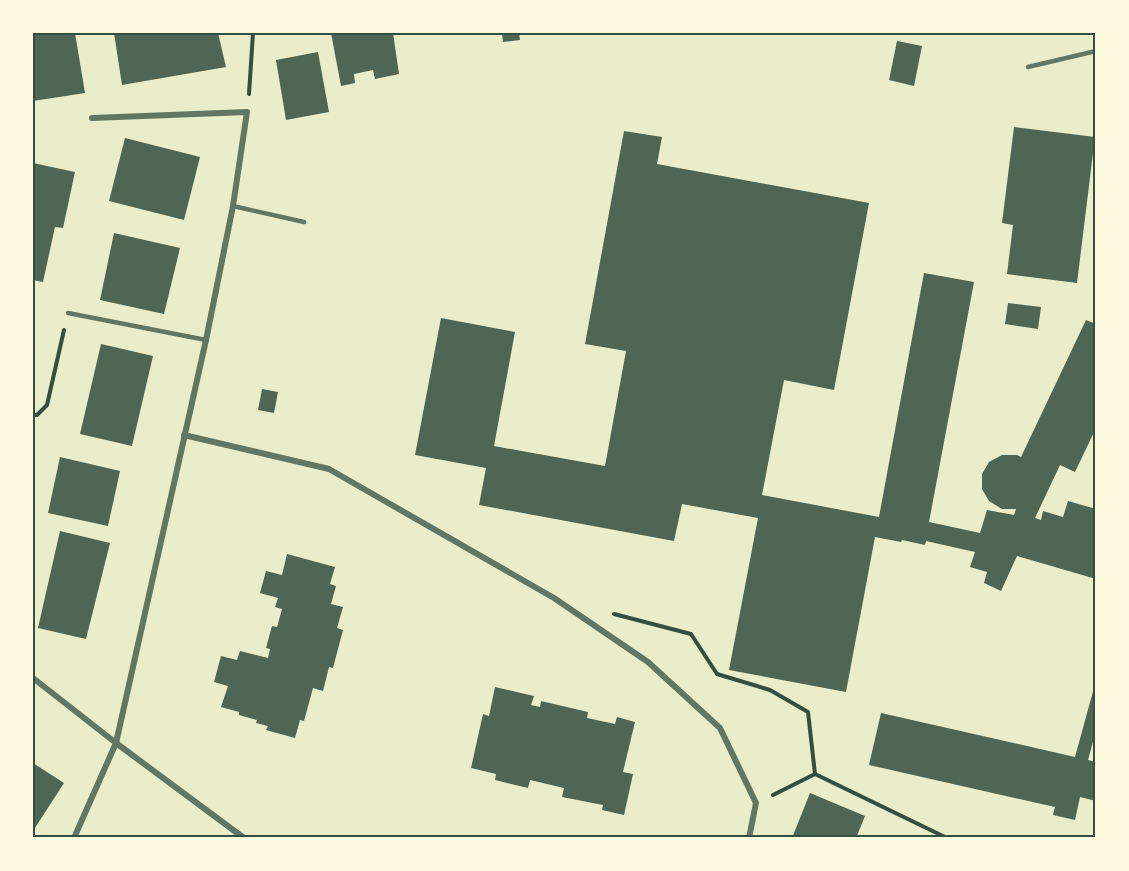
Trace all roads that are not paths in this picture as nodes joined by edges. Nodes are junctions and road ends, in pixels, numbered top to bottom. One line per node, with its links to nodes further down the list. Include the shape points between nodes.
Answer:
1 (1096, 51): 2 (lane)
2 (1028, 67)
3 (92, 118): 4 (street, via 247,112)
4 (233, 206): 5 (lane); 7 (street)
5 (304, 222)
6 (68, 313): 7 (lane)
7 (206, 340): 8 (street)
8 (184, 435): 10 (street); 13 (street, via 329,469 554,598 648,662 720,728 756,803)
9 (33, 678): 10 (street)
10 (116, 743): 11 (street); 12 (street)
11 (74, 838)
12 (244, 838)
13 (749, 838)

